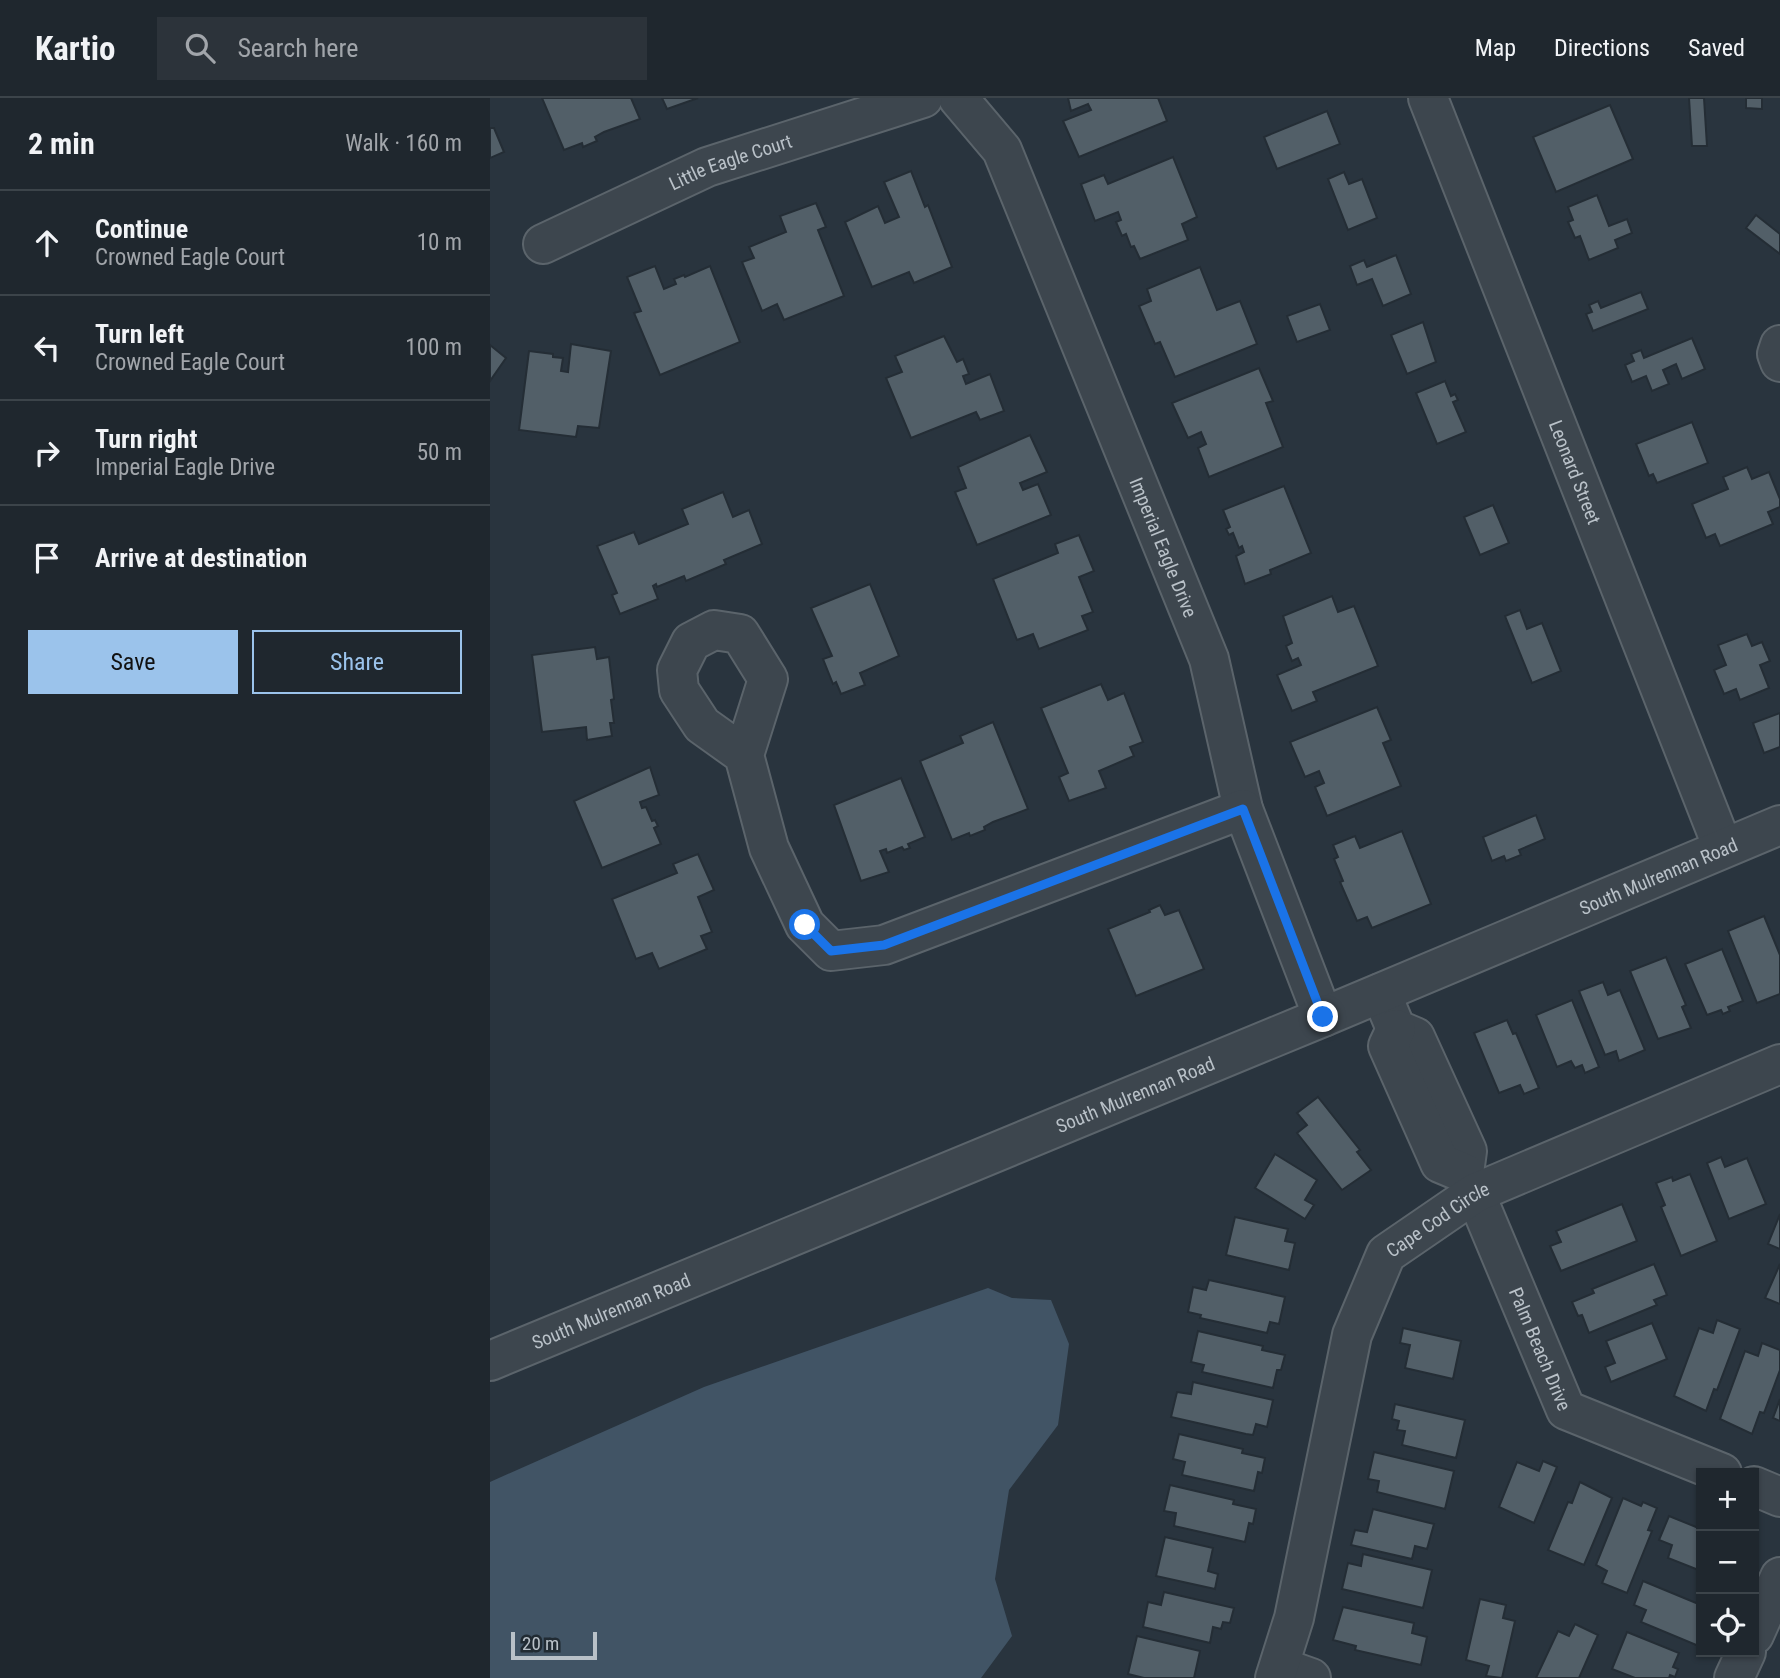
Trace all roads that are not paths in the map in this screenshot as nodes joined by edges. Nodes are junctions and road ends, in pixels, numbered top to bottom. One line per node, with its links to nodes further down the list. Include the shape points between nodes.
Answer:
1 (923, 98): 4 (street, Little Eagle Court, via 707,167)
2 (958, 98): 8 (street, Imperial Eagle Drive, via 1002,150 1209,659)
3 (1428, 98): 10 (street, Leonard Street)
4 (544, 244)
5 (1780, 345): 6 (street)
6 (1780, 362)
7 (744, 755): 8 (street, via 769,848 805,925 831,951 884,945)
8 (1243, 809): 12 (street, Imperial Eagle Drive)
9 (1780, 825): 10 (street, South Mulrennan Road)
10 (1723, 848): 11 (street, South Mulrennan Road)
11 (1381, 993): 12 (street, South Mulrennan Road); 14 (street, via 1396,1029 1388,1046 1440,1163)
12 (1323, 1017): 15 (street, South Mulrennan Road)
13 (1780, 1064): 14 (street, Cape Cod Circle)
14 (1470, 1183): 16 (street, Palm Beach Drive, via 1566,1409); 22 (street, Cape Cod Circle, via 1387,1254 1352,1335 1294,1618)
15 (490, 1361)
16 (1711, 1468)
17 (1759, 1488): 18 (street)
18 (1780, 1497)
19 (1780, 1577): 20 (street)
20 (1759, 1624)
21 (1744, 1657): 23 (street)
22 (1289, 1674)
23 (1734, 1678)

